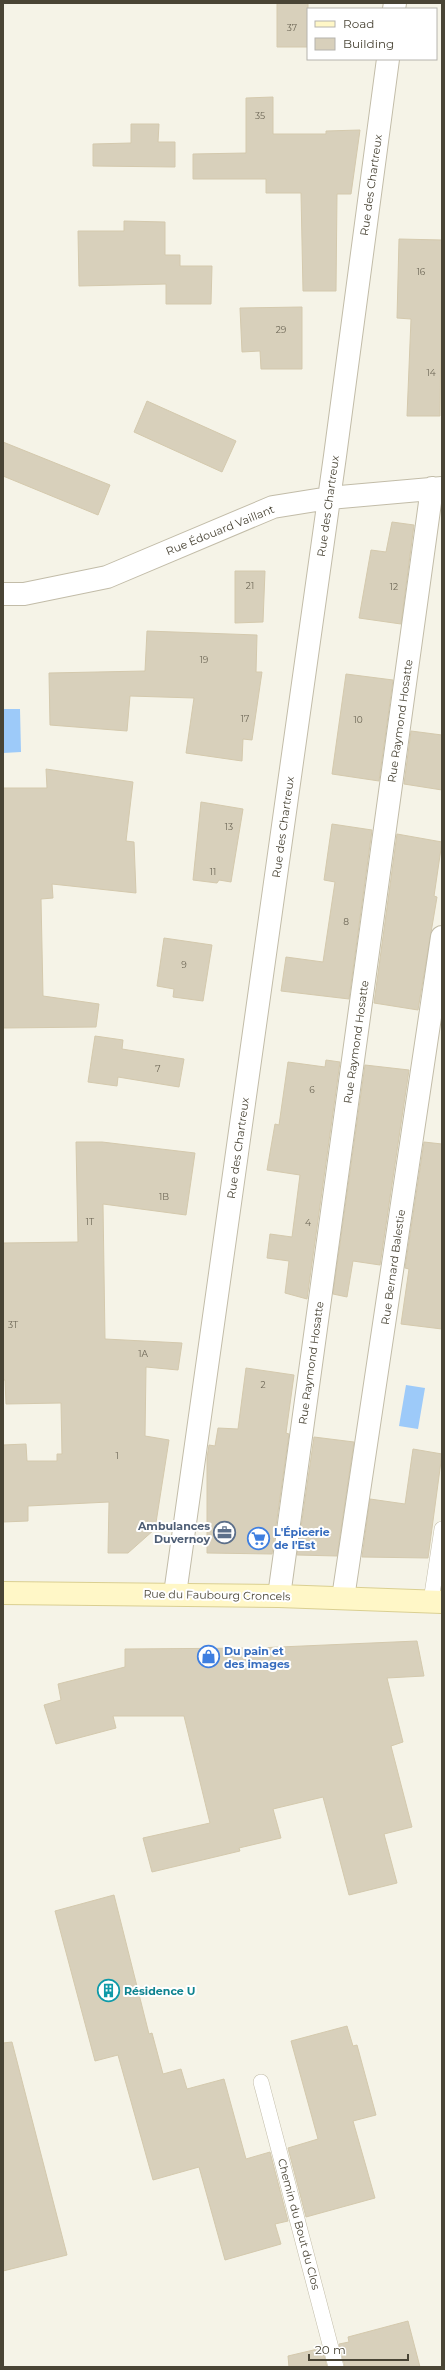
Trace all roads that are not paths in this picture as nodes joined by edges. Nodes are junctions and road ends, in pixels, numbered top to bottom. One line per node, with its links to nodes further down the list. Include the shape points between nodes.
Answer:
1 (388, 60): 3 (street, Rue des Chartreux)
2 (437, 488): 3 (street, Rue Édouard Vaillant); 9 (street, Rue Raymond Hosatte)
3 (329, 498): 4 (street, Rue Édouard Vaillant, via 273,508 107,577 24,594); 8 (street, Rue des Chartreux)
4 (3, 594)
5 (442, 937): 10 (street, Rue Bernard Balestie)
6 (442, 1529): 11 (lane, Rue du Faubourg Croncels)
7 (3, 1593): 8 (main road, Rue du Faubourg Croncels)
8 (175, 1594): 9 (main road, Rue du Faubourg Croncels)
9 (279, 1596): 10 (main road, Rue du Faubourg Croncels)
10 (343, 1598): 11 (main road, Rue du Faubourg Croncels)
11 (437, 1601)
12 (261, 2082): 13 (lane, Chemin du Bout du Clos)
13 (336, 2367)

